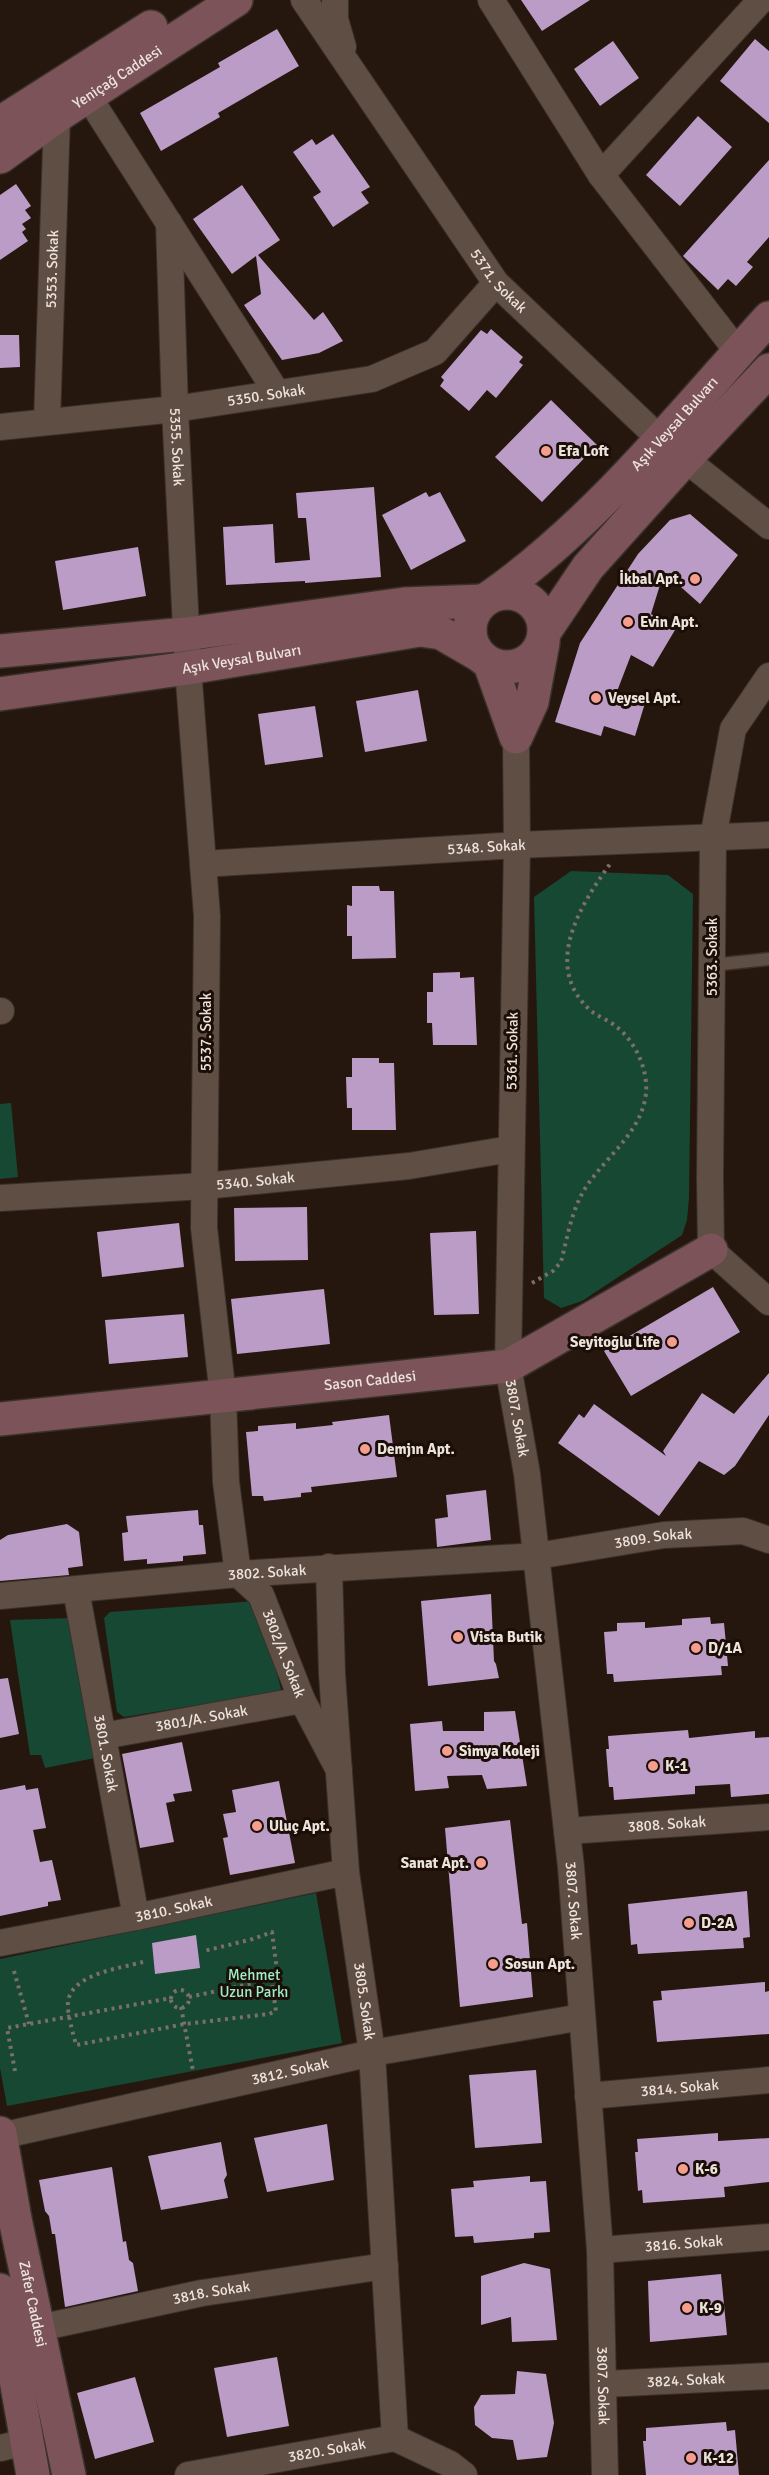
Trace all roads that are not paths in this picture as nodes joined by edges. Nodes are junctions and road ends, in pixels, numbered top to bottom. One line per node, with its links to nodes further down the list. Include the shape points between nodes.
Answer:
1 (193, 0): 10 (main road, Yeniçağ Caddesi)
2 (236, 0): 8 (main road, Yeniçağ Caddesi)
3 (304, 0): 7 (street, 5371. Sokak)
4 (335, 0): 7 (street, via 335,19)
5 (491, 0): 12 (street)
6 (757, 1): 12 (street)
7 (351, 70): 14 (street, 5371. Sokak)
8 (88, 96): 9 (main road, Yeniçağ Caddesi); 13 (street)
9 (57, 116): 11 (main road, Yeniçağ Caddesi); 20 (street, 5353. Sokak)
10 (0, 123)
11 (0, 158)
12 (601, 175): 16 (street)
13 (168, 223): 18 (street); 19 (street, 5355. Sokak)
14 (496, 283): 18 (street, 5350. Sokak, via 435,351 372,379); 22 (street, 5371. Sokak)
15 (769, 318): 16 (main road, Aşık Veysal Bulvarı)
16 (738, 352): 22 (main road, Aşık Veysal Bulvarı)
17 (769, 370): 23 (main road)
18 (277, 393): 19 (street, 5350. Sokak)
19 (175, 409): 20 (street, 5350. Sokak); 26 (street, 5355. Sokak)
20 (47, 422): 21 (street, 5350. Sokak)
21 (0, 427)
22 (660, 439): 23 (street, 5371. Sokak); 25 (main road, Aşık Veysal Bulvarı, via 584,518 526,571)
23 (685, 459): 24 (street, 5371. Sokak); 27 (main road, via 588,567)
24 (769, 526)
25 (488, 598): 26 (main road, Aşık Veysal Bulvarı, via 404,604); 27 (main road, via 505,592 528,599 543,618); 29 (main road, via 470,622 473,646)
26 (186, 634): 28 (main road, Aşık Veysal Bulvarı); 30 (street, 5355. Sokak)
27 (544, 637): 29 (main road, via 527,663 502,668); 33 (main road, via 532,702)
28 (0, 651)
29 (485, 659): 30 (main road, Aşık Veysal Bulvarı, via 441,633 420,630); 33 (main road)
30 (188, 668): 32 (main road, Aşık Veysal Bulvarı); 37 (street, 5537. Sokak)
31 (769, 676): 35 (street, 5363. Sokak, via 733,729)
32 (0, 694)
33 (516, 736): 36 (street, 5361. Sokak)
34 (769, 835): 35 (street, 5348. Sokak)
35 (713, 838): 36 (street, 5348. Sokak); 39 (street, 5363. Sokak)
36 (517, 844): 37 (street, 5348. Sokak); 40 (street, 5361. Sokak)
37 (203, 864): 41 (street, 5537. Sokak, via 207,916)
38 (769, 959): 39 (lane)
39 (712, 965): 43 (street, 5363. Sokak)
40 (510, 1149): 41 (street, 5340. Sokak, via 409,1166); 45 (street, 5361. Sokak)
41 (204, 1186): 42 (street, 5340. Sokak); 46 (street, 5537. Sokak, via 204,1228)
42 (0, 1198)
43 (711, 1250): 44 (street); 45 (main road, Sason Caddesi)
44 (769, 1302)
45 (508, 1366): 46 (main road, Sason Caddesi); 49 (street, 3807. Sokak)
46 (223, 1396): 47 (main road, Sason Caddesi); 51 (street, via 226,1482)
47 (0, 1419)
48 (769, 1540): 49 (street, 3809. Sokak, via 743,1531 664,1536)
49 (537, 1556): 50 (street, 3802. Sokak); 58 (street, 3807. Sokak)
50 (329, 1567): 51 (street, 3802. Sokak); 56 (street, 3805. Sokak)
51 (238, 1574): 52 (street, 3802. Sokak); 54 (street, 3802/A. Sokak, via 261,1595)
52 (76, 1590): 53 (street, 3802. Sokak); 55 (street, 3801. Sokak)
53 (0, 1596)
54 (302, 1700): 55 (street, 3801/A. Sokak); 56 (street, 3802/A. Sokak)
55 (103, 1736): 60 (street, 3801. Sokak)
56 (339, 1770): 59 (street, 3805. Sokak)
57 (769, 1817): 58 (street, 3808. Sokak)
58 (567, 1831): 62 (street, 3807. Sokak)
59 (346, 1872): 60 (street, 3810. Sokak); 63 (street, 3805. Sokak)
60 (136, 1917): 61 (street, 3810. Sokak)
61 (0, 1943)
62 (582, 2017): 63 (street, 3812. Sokak); 65 (street, 3807. Sokak)
63 (372, 2053): 66 (street, 3812. Sokak); 69 (street, 3805. Sokak)
64 (769, 2080): 65 (street, 3814. Sokak)
65 (588, 2096): 68 (street, 3807. Sokak)
66 (0, 2135): 71 (main road, Zafer Caddesi)
67 (769, 2237): 68 (street, 3816. Sokak)
68 (600, 2250): 73 (street, 3807. Sokak)
69 (385, 2266): 71 (street, 3818. Sokak, via 202,2293); 74 (street, 3805. Sokak)
70 (0, 2290): 75 (main road)
71 (39, 2328): 77 (main road, Zafer Caddesi)
72 (769, 2376): 73 (street, 3824. Sokak)
73 (604, 2384): 80 (street, 3807. Sokak)
74 (394, 2438): 78 (street, 3820. Sokak); 79 (street, via 450,2464)
75 (13, 2445): 76 (main road)
76 (33, 2475)
77 (69, 2475)
78 (188, 2475)
79 (464, 2475)
80 (605, 2475)

